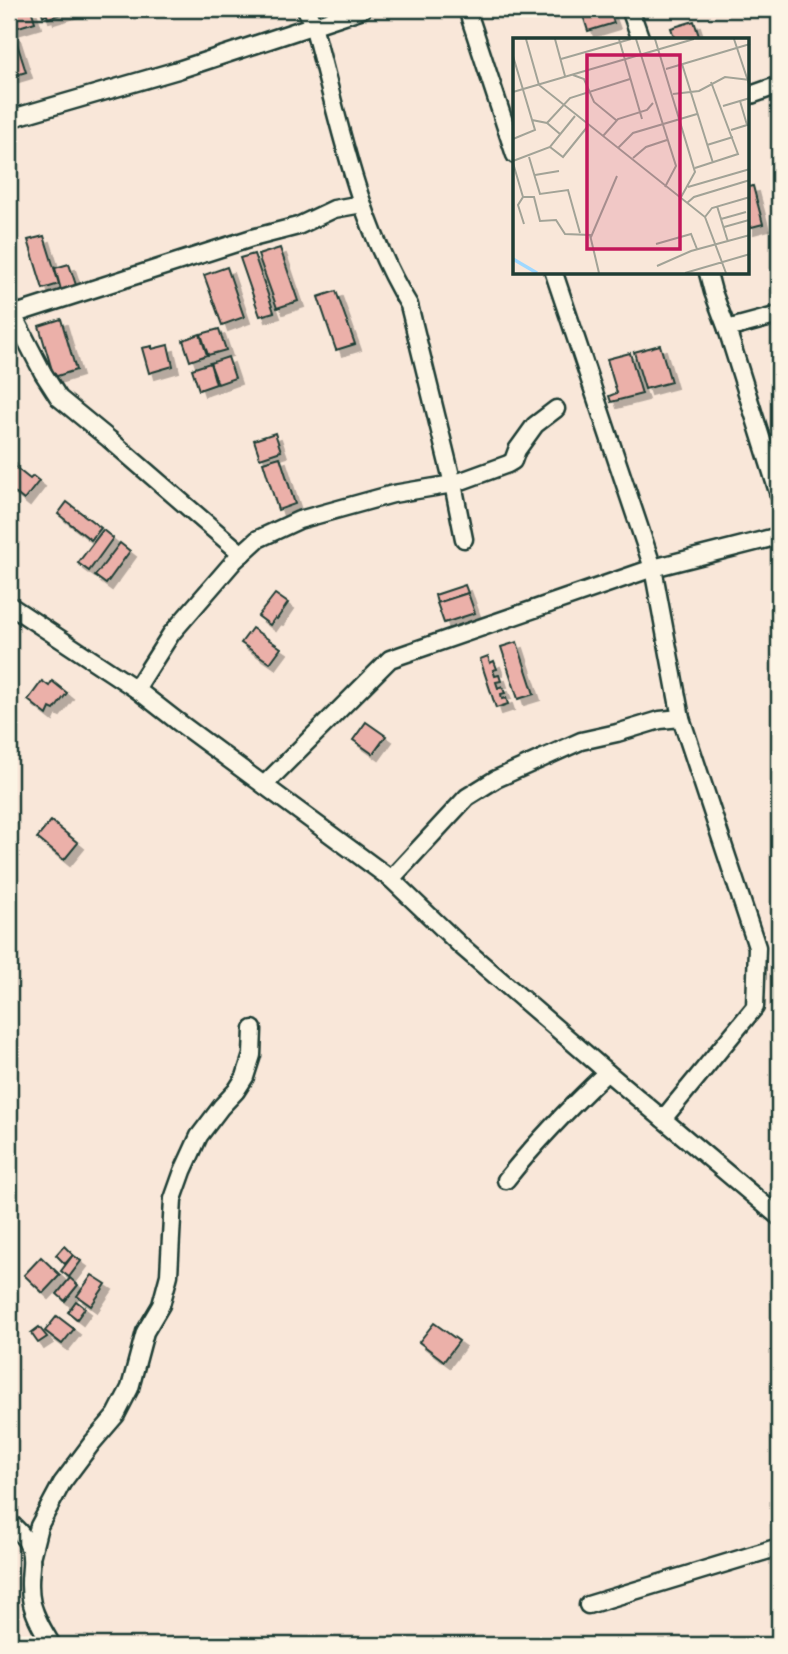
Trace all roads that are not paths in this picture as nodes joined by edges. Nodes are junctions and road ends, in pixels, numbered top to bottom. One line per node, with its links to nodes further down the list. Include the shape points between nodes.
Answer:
1 (306, 9): 5 (street)
2 (363, 9): 5 (street)
3 (467, 9): 10 (street)
4 (629, 9): 6 (street)
5 (313, 25): 9 (street); 11 (street)
6 (640, 38)
7 (779, 85): 8 (street)
8 (750, 95)
9 (9, 119)
10 (513, 149)
11 (362, 204): 14 (street); 18 (street, via 409,305)
12 (555, 275): 23 (street)
13 (709, 275): 16 (street)
14 (10, 311): 22 (street, via 59,398)
15 (779, 315): 16 (street)
16 (727, 329): 19 (street)
17 (556, 409): 18 (street, via 535,425 513,461)
18 (453, 484): 21 (street); 22 (street, via 393,494 299,520 258,540)
19 (779, 495)
20 (779, 537): 23 (street)
21 (464, 539)
22 (242, 554): 25 (street, via 171,634)
23 (653, 568): 26 (street); 27 (street, via 390,659)
24 (9, 605): 25 (street)
25 (136, 689): 27 (street)
26 (681, 718): 28 (street, via 581,741 496,779 467,797); 31 (street, via 757,947 755,1007)
27 (264, 785): 28 (street)
28 (391, 879): 30 (street)
29 (253, 1029): 36 (street, via 245,1077 199,1136 173,1199 169,1275 161,1305 145,1332 130,1388 116,1415 62,1483 38,1526)
30 (607, 1072): 31 (street); 32 (street)
31 (663, 1119): 33 (street)
32 (506, 1180)
33 (779, 1217)
34 (9, 1522): 36 (street)
35 (779, 1547): 37 (street)
36 (32, 1554): 38 (street, via 32,1604)
37 (588, 1605)
38 (52, 1645)

